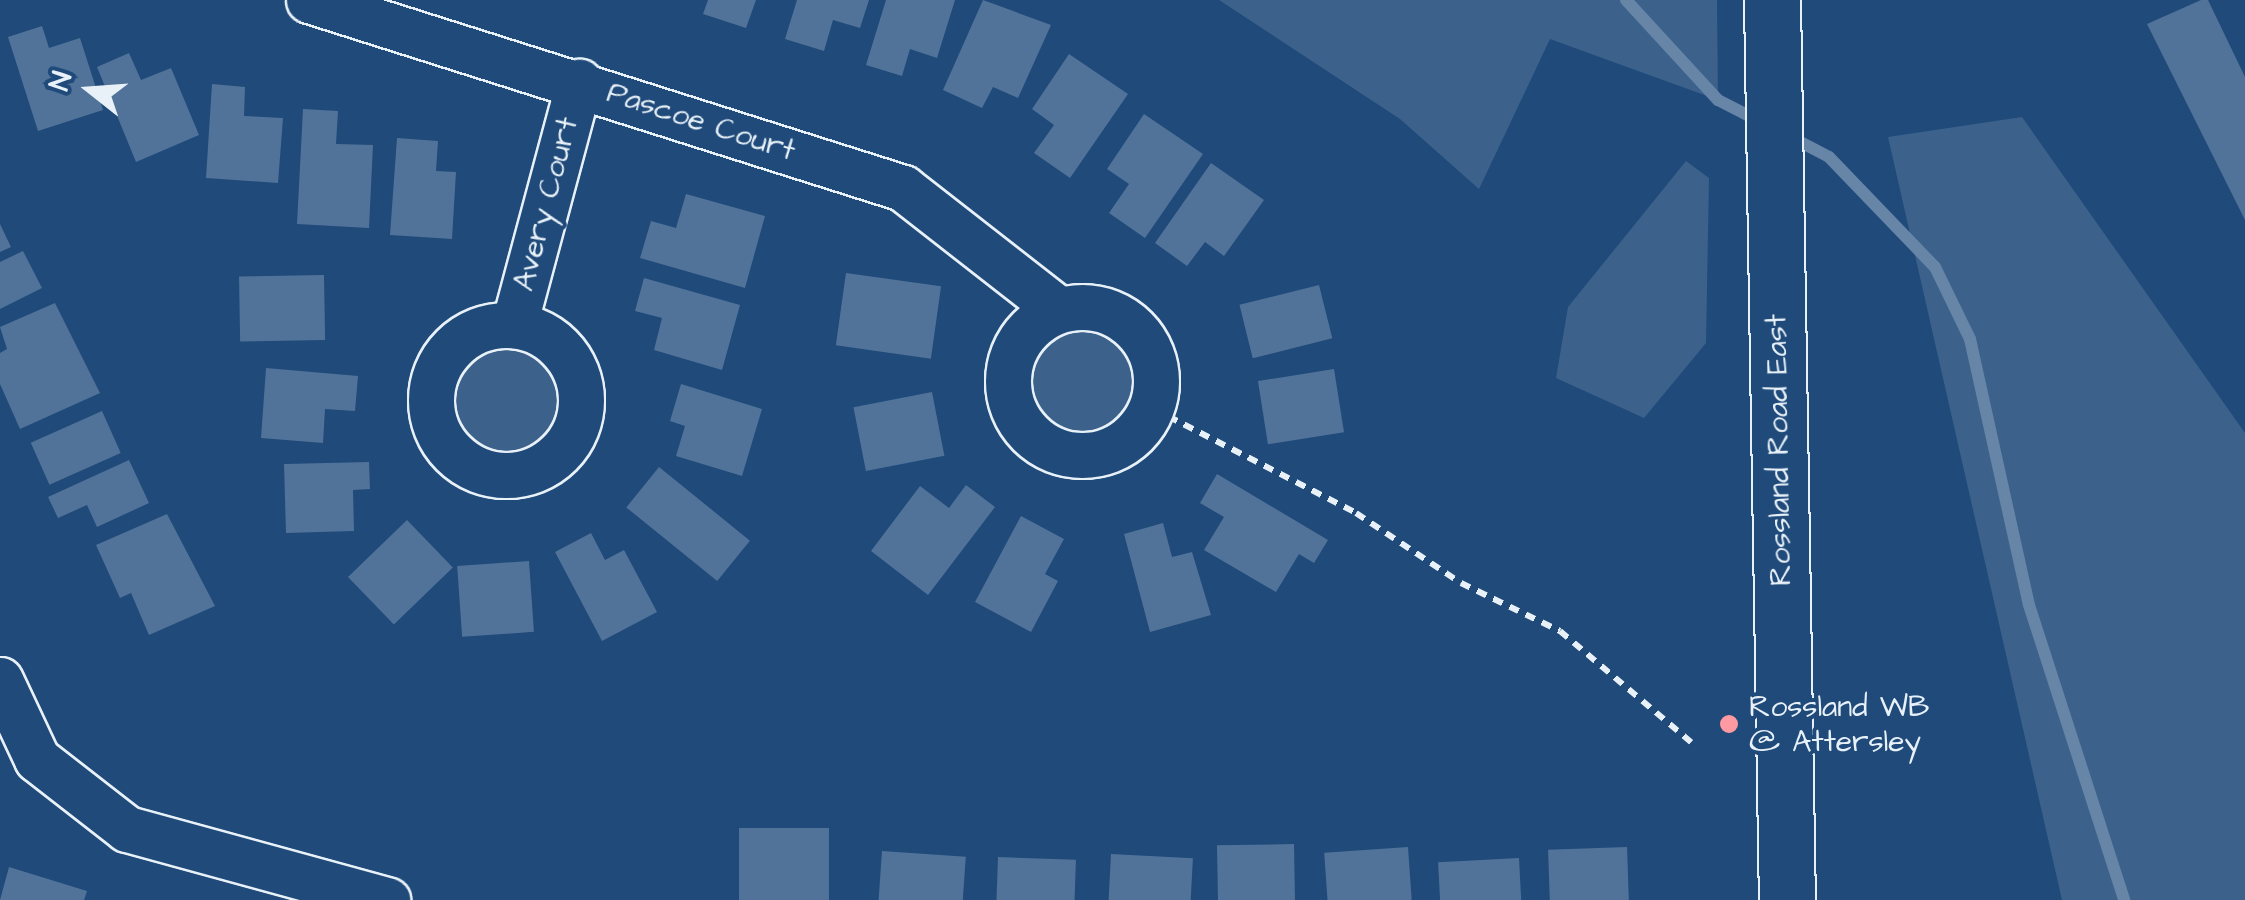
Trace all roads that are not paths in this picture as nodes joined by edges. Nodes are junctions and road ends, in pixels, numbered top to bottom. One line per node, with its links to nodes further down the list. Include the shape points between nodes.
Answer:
1 (309, 0): 3 (street, Pascoe Court)
2 (1772, 0): 8 (main road, Rossland Road East)
3 (579, 82): 4 (street, Pascoe Court, via 903,188); 5 (street, Avery Court)
4 (1059, 310): 4 (street, via 1107,310 1144,339 1157,385 1152,408 1120,446 1096,455 1072,456 1028,433 1014,412 1010,363 1020,340)
5 (514, 325)
6 (0, 680): 7 (street, via 37,759 127,828)
7 (386, 900)
8 (1787, 900)

